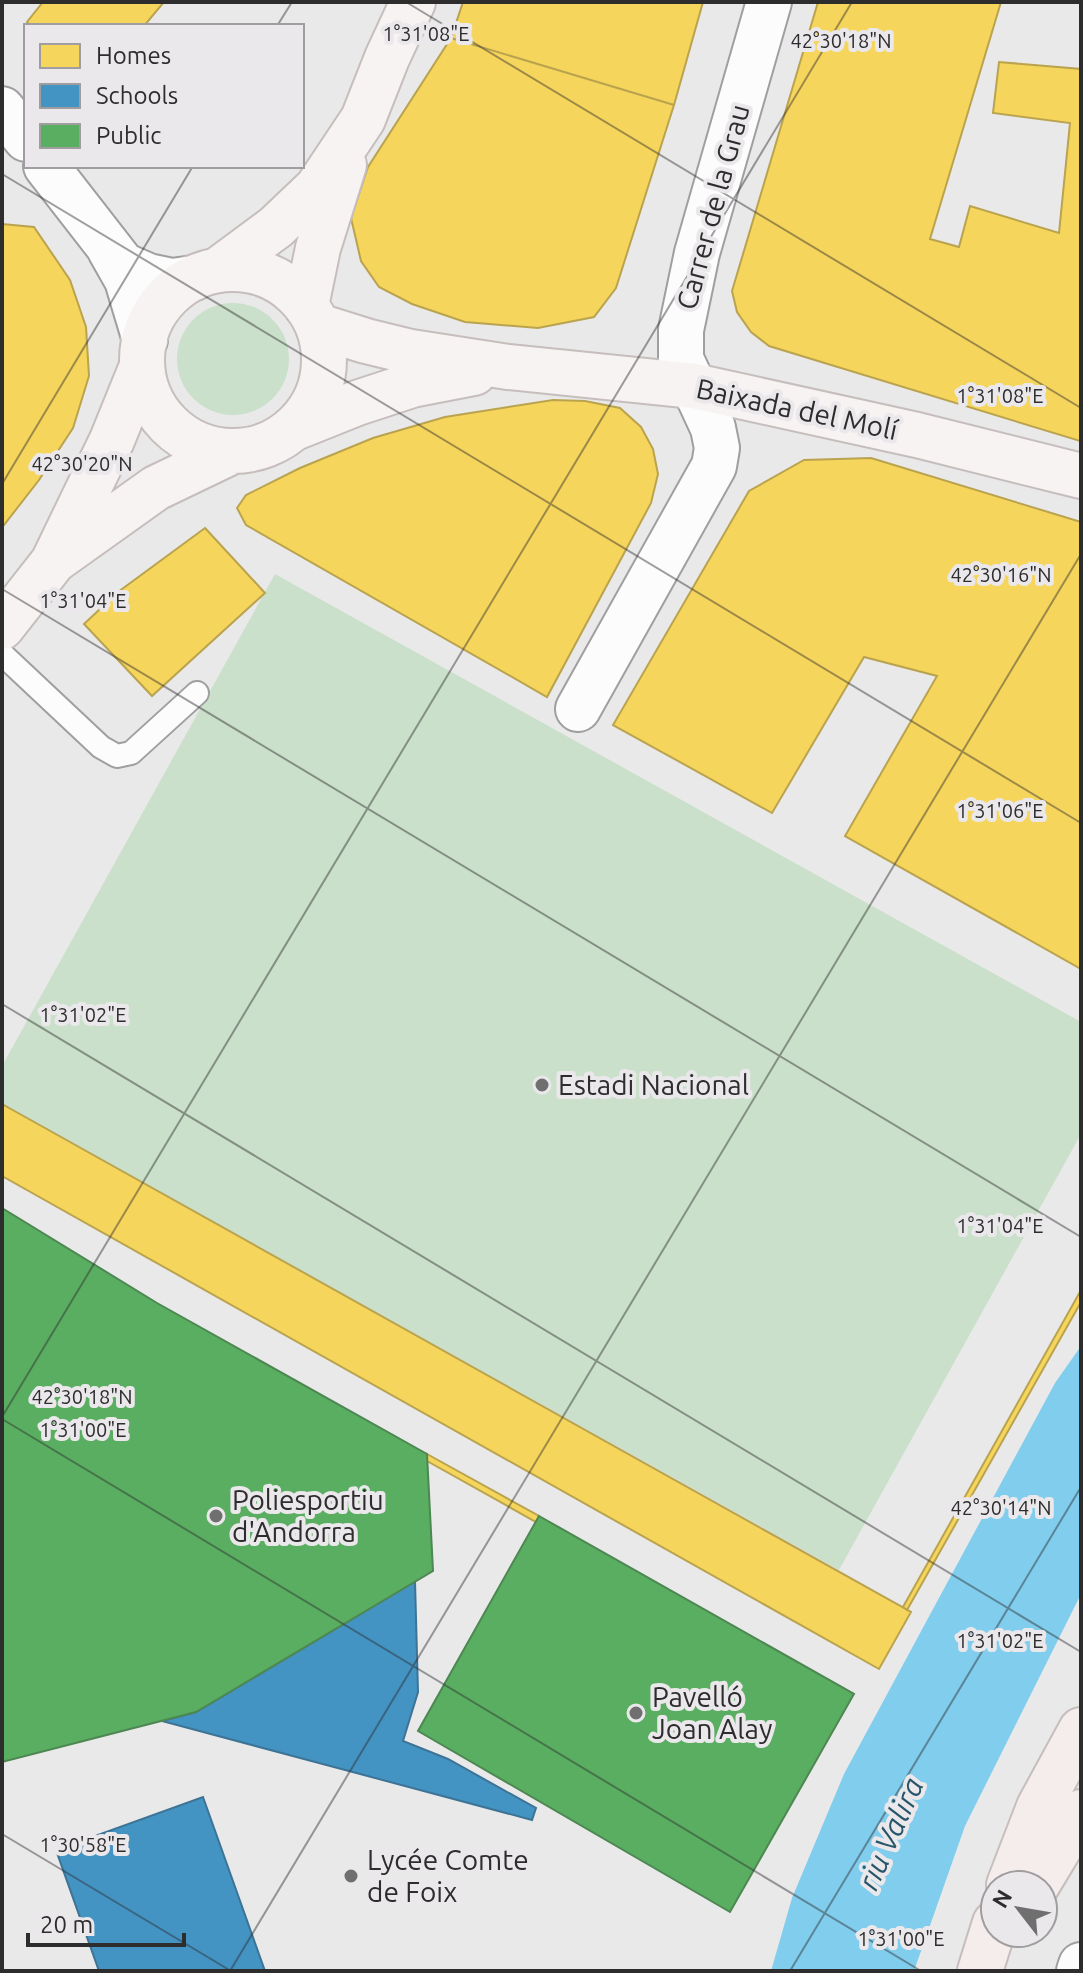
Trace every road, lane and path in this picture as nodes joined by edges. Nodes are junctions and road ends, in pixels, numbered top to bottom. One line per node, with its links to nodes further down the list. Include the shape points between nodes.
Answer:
1 (413, 2): 4 (main road)
2 (769, 2): 12 (street, Carrer de la Grau, via 697,253 681,330 681,359)
3 (2, 109): 5 (street)
4 (356, 130): 8 (main road, via 317,188 276,227); 9 (main road, via 318,248)
5 (24, 136)
6 (48, 168): 7 (street)
7 (110, 250): 8 (street, via 123,265 148,276 172,281); 10 (street, via 127,280)
8 (206, 274): 9 (main road, via 241,269 273,278 292,290); 10 (main road, via 162,304 151,321)
9 (312, 316): 11 (main road, Baixada del Molí, via 366,341); 13 (main road, via 324,354 321,382 311,408)
10 (144, 353): 14 (main road, via 150,395 165,421 189,440); 16 (main road, via 112,440)
11 (508, 367): 12 (main road, Baixada del Molí); 13 (main road, Baixada del Molí, via 412,385)
12 (694, 386): 15 (main road, Baixada del Molí); 20 (street, Carrer de la Grau, via 713,428 714,466)
13 (292, 429): 14 (main road, via 270,443)
14 (233, 451): 16 (main road, via 156,488)
15 (1081, 476)
16 (53, 562): 17 (main road)
17 (2, 627)
18 (2, 654): 19 (lane, via 117,756 131,753)
19 (197, 693)
20 (578, 709)
21 (1081, 1730): 23 (highway, via 1039,1807)
22 (1081, 1812): 24 (highway)
23 (1015, 1869)
24 (1047, 1869)
25 (987, 1949): 28 (highway)
26 (1003, 1949): 29 (highway)
27 (1081, 1965): 30 (street)
28 (980, 1971)
29 (992, 1971)
30 (1079, 1971)

